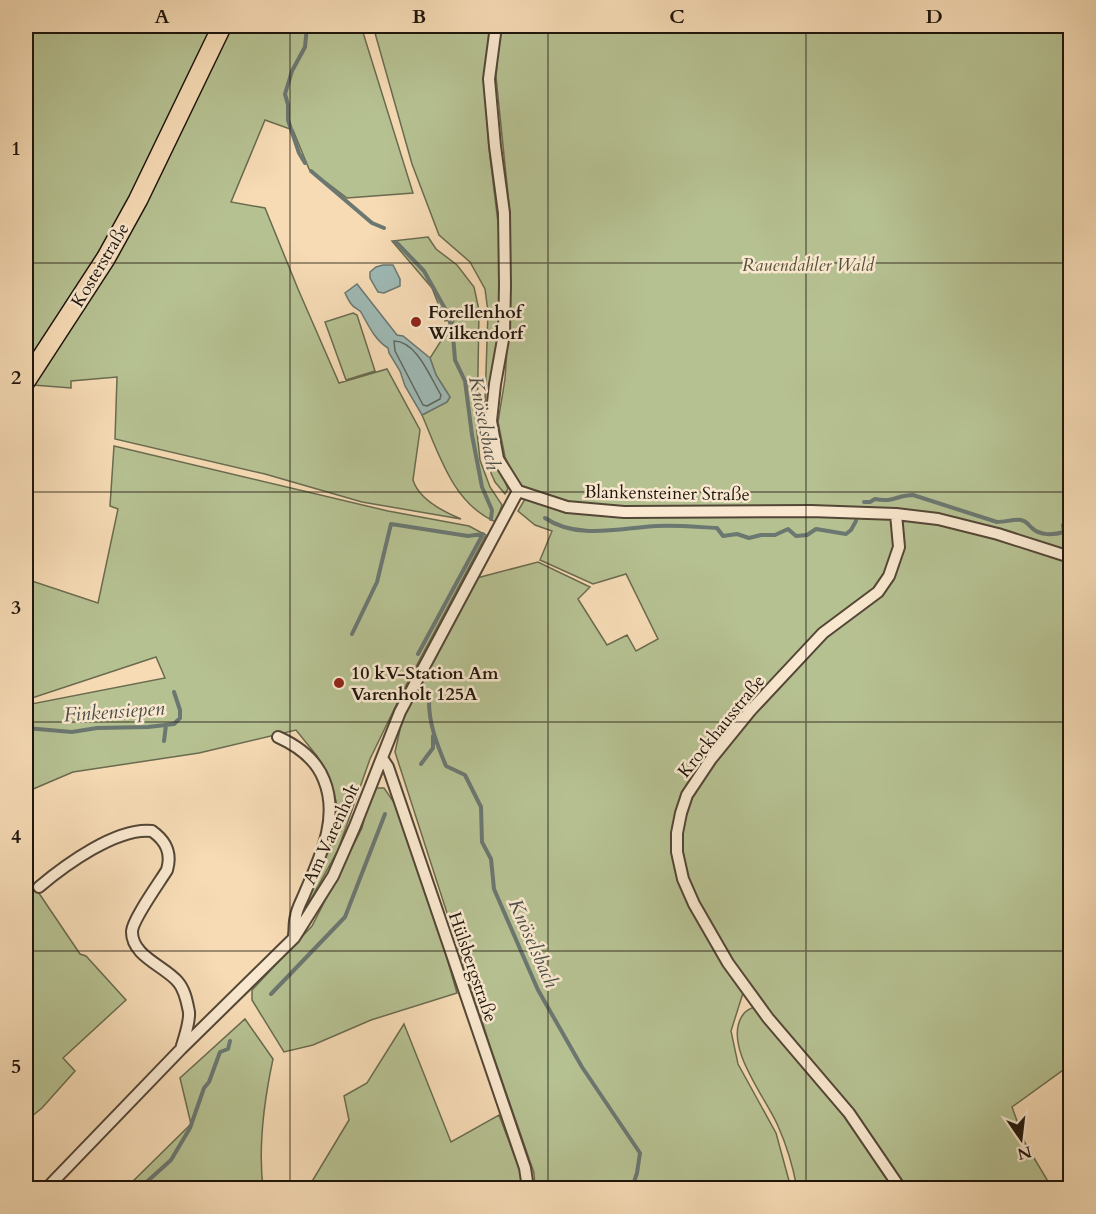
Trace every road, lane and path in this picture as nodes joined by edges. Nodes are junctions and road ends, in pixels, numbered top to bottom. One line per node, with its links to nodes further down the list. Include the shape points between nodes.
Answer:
1 (208, 26): 4 (main road, Kosterstraße)
2 (222, 26): 4 (main road, Kosterstraße)
3 (496, 26): 6 (street, via 489,79 504,213 505,285 504,334 492,421 498,459)
4 (164, 143): 5 (main road, Kosterstraße, via 106,258)
5 (26, 381)
6 (518, 491): 7 (street, Blankensteiner Straße, via 567,507 624,512); 10 (street, Am Varenholt, via 400,712)
7 (896, 514): 8 (street, Blankensteiner Straße, via 938,519); 16 (street, Krockhausstraße, via 899,547 879,592 823,633 711,759 687,795 677,833 677,852 694,904 728,963 768,1018 849,1113)
8 (1071, 557)
9 (278, 737): 12 (street, via 300,748 322,774 329,791 330,820 296,916)
10 (382, 758): 12 (street, Am Varenholt, via 333,876); 15 (street, Hülsbergstraße, via 416,844 525,1168)
11 (39, 887): 13 (street, via 77,858 134,831 152,831 166,843 167,870 132,929 141,951 178,981 185,994 189,1015)
12 (294, 938): 13 (street, Am Varenholt)
13 (181, 1049): 14 (street, Am Varenholt)
14 (47, 1188)
15 (528, 1188)
16 (900, 1188)

